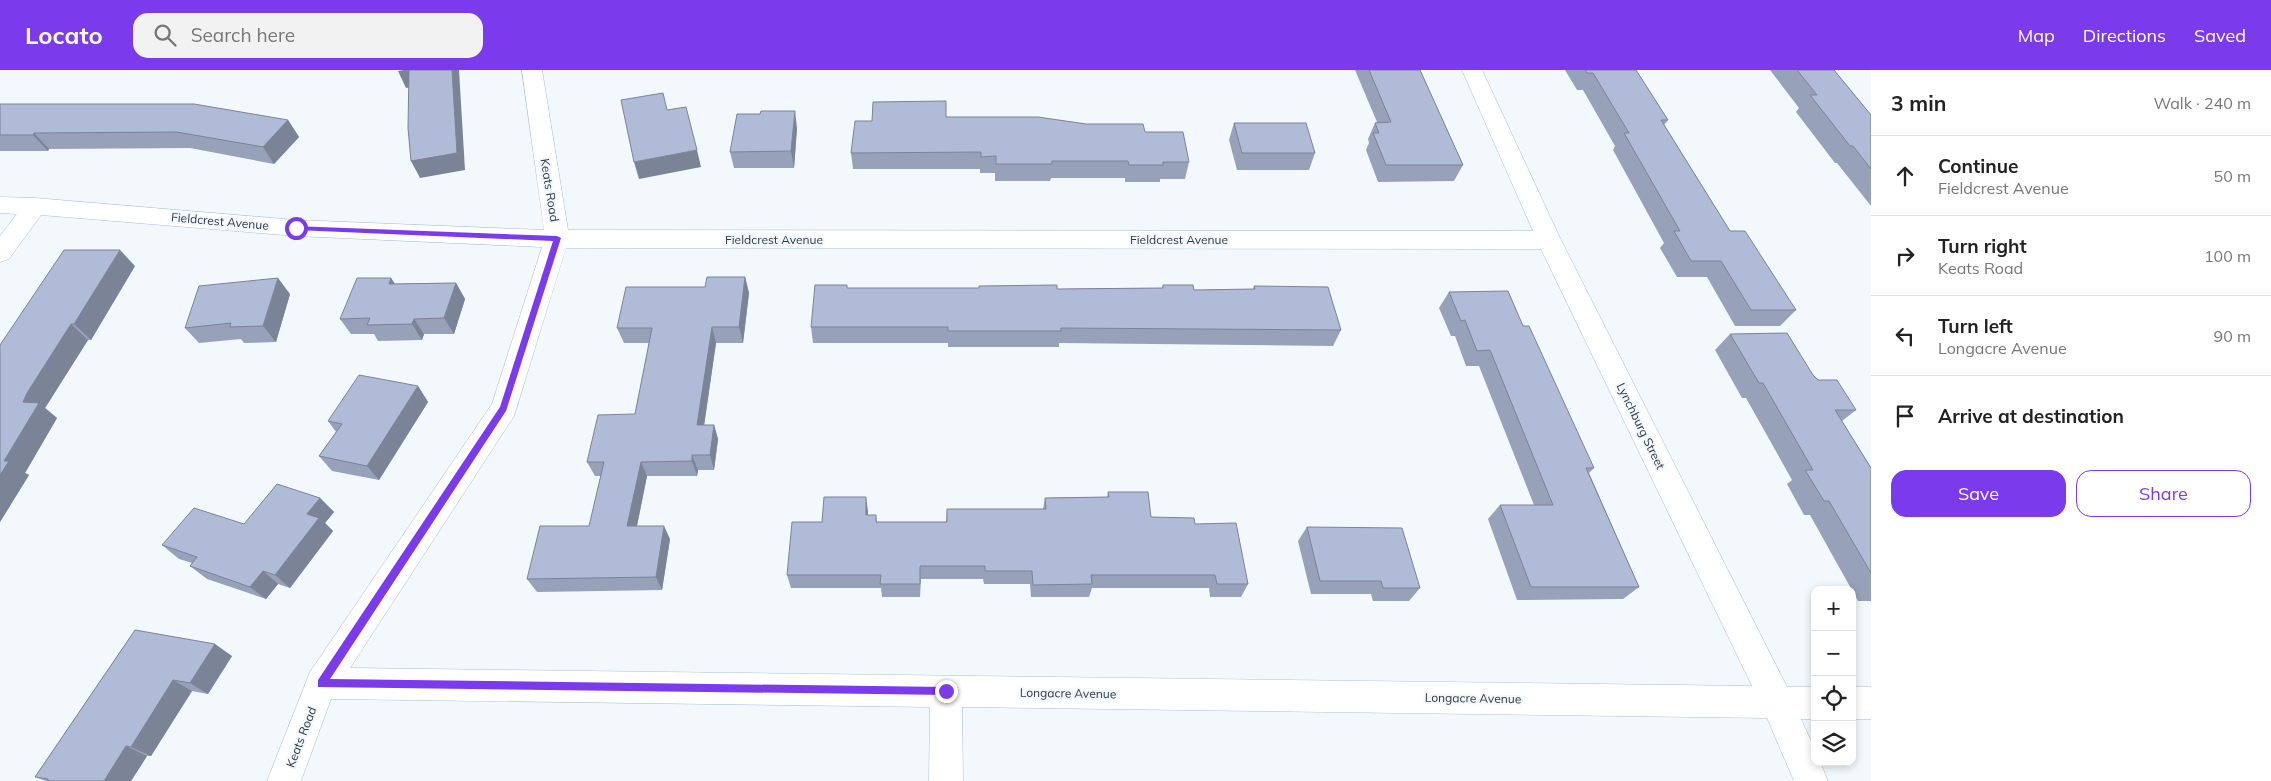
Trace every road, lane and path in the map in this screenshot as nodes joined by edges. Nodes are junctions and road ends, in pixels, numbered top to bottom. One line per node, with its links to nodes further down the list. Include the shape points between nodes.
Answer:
1 (532, 70): 5 (street, Keats Road)
2 (1472, 70): 6 (street, Lynchburg Street)
3 (0, 205): 4 (street, Fieldcrest Avenue)
4 (35, 206): 5 (street, Fieldcrest Avenue, via 296,228); 7 (street)
5 (557, 238): 6 (street, Fieldcrest Avenue); 8 (street, Keats Road, via 504,408)
6 (1550, 240): 10 (street, Lynchburg Street)
7 (0, 253)
8 (321, 683): 9 (street, Longacre Avenue); 14 (street, Keats Road)
9 (946, 691): 10 (street, Longacre Avenue); 15 (street)
10 (1778, 702): 11 (street, Longacre Avenue); 16 (street, Lynchburg Street)
11 (1811, 703)
12 (1856, 703): 13 (street)
13 (1871, 703)
14 (284, 781)
15 (946, 781)
16 (1811, 781)

